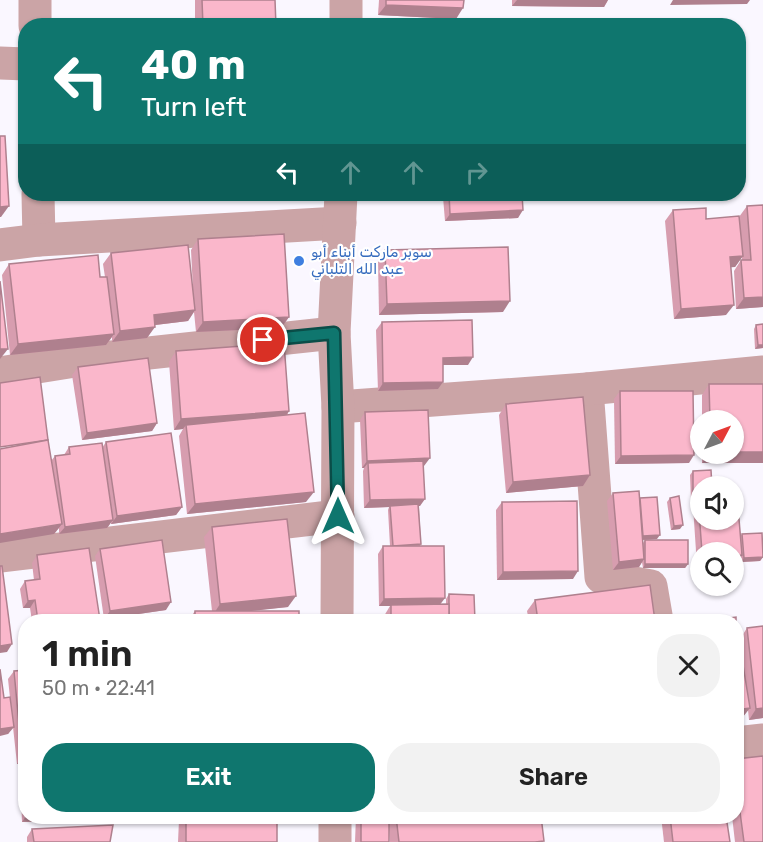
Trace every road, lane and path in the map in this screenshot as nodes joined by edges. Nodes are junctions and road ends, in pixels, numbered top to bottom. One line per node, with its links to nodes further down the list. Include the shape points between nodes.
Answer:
1 (35, 0): 3 (street)
2 (346, 0): 4 (street)
3 (35, 18)
4 (346, 18)
5 (0, 63): 6 (street)
6 (18, 64)
7 (38, 201): 9 (street)
8 (340, 208): 9 (street); 11 (street)
9 (39, 240): 10 (street)
10 (0, 245)
11 (334, 333): 13 (street); 15 (street)
12 (763, 372): 14 (street)
13 (0, 373)
14 (587, 389): 15 (street); 19 (street, via 601,577 651,586)
15 (338, 407): 16 (street)
16 (338, 516): 17 (street); 18 (street)
17 (0, 556)
18 (337, 614)
19 (656, 614)
20 (763, 740): 21 (street)
21 (744, 741)
22 (335, 824): 23 (street)
23 (335, 842)

